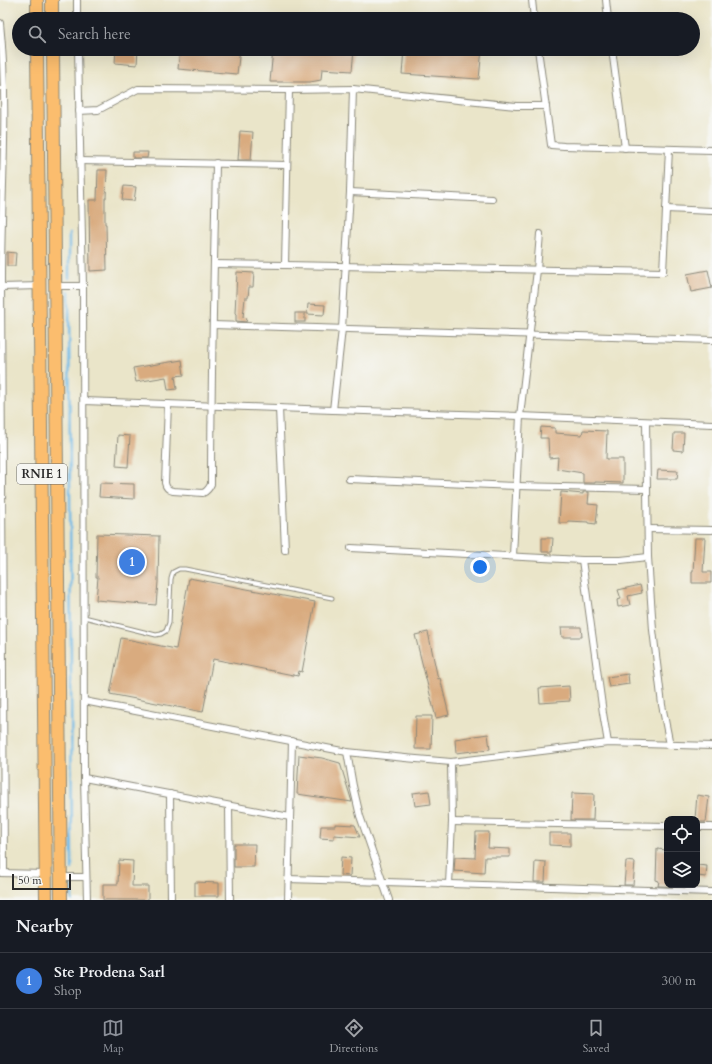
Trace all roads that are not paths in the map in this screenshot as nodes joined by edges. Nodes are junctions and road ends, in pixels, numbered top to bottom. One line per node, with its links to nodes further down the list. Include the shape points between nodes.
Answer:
1 (36, 0): 6 (highway)
2 (52, 0): 7 (highway)
3 (77, 0): 8 (street)
4 (532, 0): 9 (street)
5 (606, 0): 10 (street)
6 (37, 12)
7 (52, 12)
8 (77, 12)
9 (533, 12)
10 (607, 12)
11 (0, 23): 36 (street, via 4,90)
12 (37, 56): 37 (highway, RNIE 1)
13 (52, 56): 38 (highway, RNIE 1)
14 (78, 56): 20 (street)
15 (539, 56): 19 (street)
16 (613, 56): 21 (street)
17 (353, 88): 18 (street); 19 (street, via 516,106); 27 (street)
18 (289, 90): 20 (street, via 138,89 98,110); 26 (street)
19 (546, 106): 21 (street, via 551,144)
20 (79, 112): 24 (street)
21 (625, 148): 22 (street)
22 (669, 149): 23 (street); 29 (street)
23 (712, 150)
24 (80, 161): 25 (street); 39 (street)
25 (216, 164): 26 (street); 32 (street)
26 (288, 165): 33 (street)
27 (350, 192): 28 (street); 34 (street)
28 (492, 200)
29 (666, 209): 30 (street); 35 (street, via 663,272)
30 (712, 211)
31 (540, 234): 35 (street)
32 (214, 264): 33 (street); 41 (street)
33 (285, 264): 34 (street)
34 (345, 266): 35 (street); 42 (street)
35 (537, 270): 43 (street)
36 (1, 279): 40 (street)
37 (40, 286): 40 (street); 82 (highway, RNIE 1)
38 (55, 286): 39 (street); 83 (highway, RNIE 1)
39 (83, 286): 45 (street)
40 (2, 287): 58 (street)
41 (213, 325): 42 (street); 47 (street)
42 (342, 329): 43 (street); 49 (street)
43 (529, 335): 44 (street); 50 (street)
44 (712, 340)
45 (84, 401): 46 (street); 65 (street)
46 (168, 404): 47 (street); 47 (street, via 166,488 170,491 202,493 210,488 211,484)
47 (211, 406): 48 (street)
48 (279, 408): 49 (street); 60 (street)
49 (333, 410): 50 (street)
50 (520, 416): 51 (street); 54 (street)
51 (646, 422): 52 (street); 55 (street)
52 (712, 424)
53 (349, 479): 54 (street)
54 (517, 486): 55 (street); 61 (street)
55 (647, 489): 56 (street)
56 (648, 529): 57 (street); 62 (street)
57 (712, 530)
58 (1, 546): 81 (street)
59 (351, 548): 61 (street)
60 (285, 550)
61 (513, 556): 63 (street)
62 (648, 557): 63 (street); 69 (street, via 653,630)
63 (582, 560): 68 (street)
64 (332, 598): 65 (lane, via 178,569 173,572 171,579 169,623 166,631 161,634 156,636)
65 (84, 617): 66 (street)
66 (84, 701): 67 (street); 73 (street)
67 (292, 741): 71 (street); 76 (street)
68 (608, 743): 69 (street); 72 (street)
69 (670, 745): 70 (street)
70 (712, 746)
71 (347, 752): 72 (street); 86 (street, via 360,816)
72 (451, 762): 77 (street)
73 (84, 778): 74 (street); 84 (street)
74 (170, 794): 75 (street); 92 (street)
75 (229, 806): 76 (street); 93 (street)
76 (290, 817): 85 (street)
77 (452, 822): 78 (street); 87 (street)
78 (664, 826)
79 (700, 827): 80 (street)
80 (712, 827)
81 (2, 873): 82 (street)
82 (45, 874): 89 (highway, RNIE 1)
83 (60, 877): 84 (street); 90 (highway, RNIE 1)
84 (86, 877): 91 (street)
85 (288, 879): 86 (street); 94 (street)
86 (382, 882): 87 (street); 95 (street)
87 (449, 884): 88 (street)
88 (712, 892)
89 (46, 900)
90 (60, 900)
91 (86, 900)
92 (171, 900)
93 (230, 900)
94 (288, 900)
95 (389, 900)

